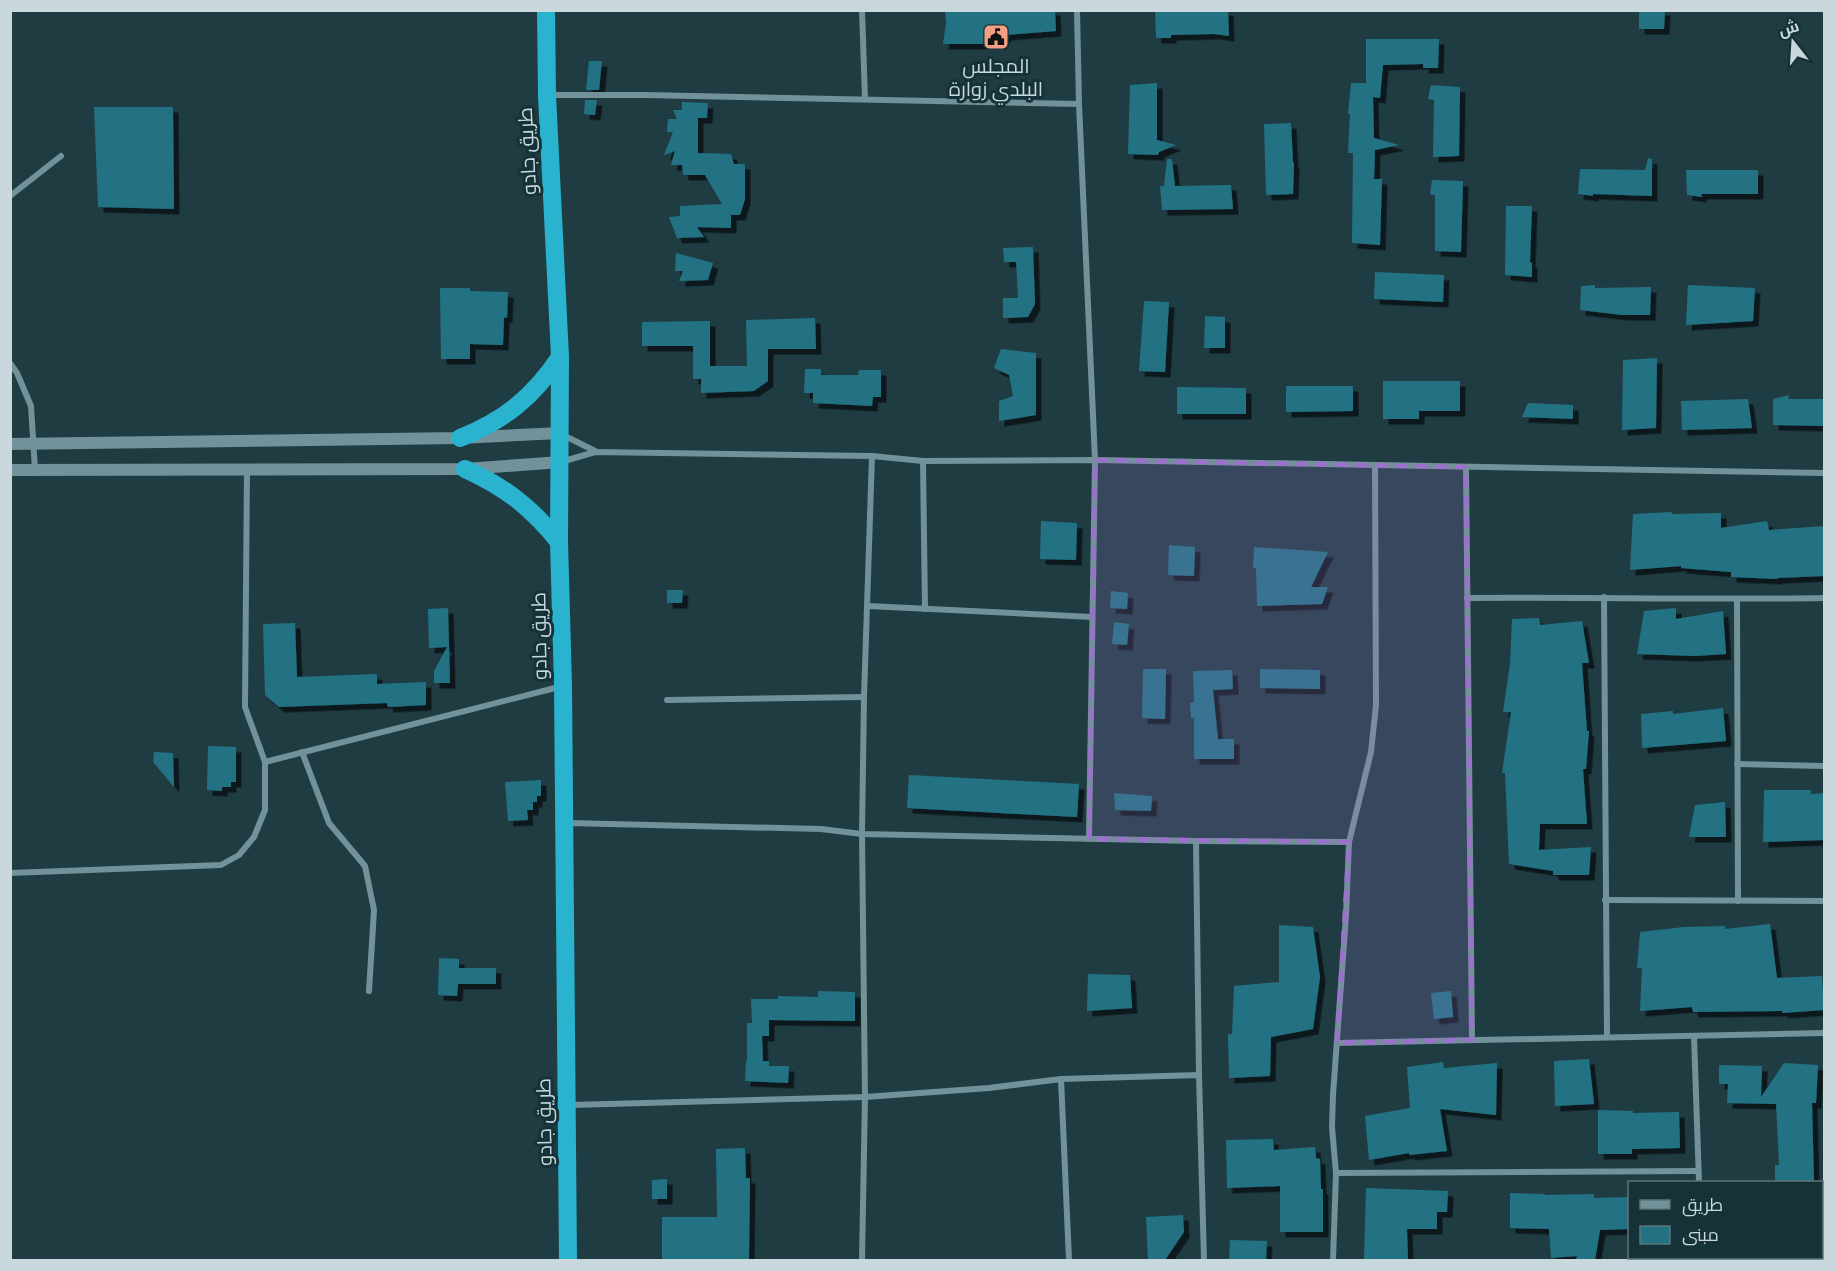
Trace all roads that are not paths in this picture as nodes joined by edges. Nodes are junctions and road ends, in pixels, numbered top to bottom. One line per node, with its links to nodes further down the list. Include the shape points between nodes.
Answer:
1 (546, 10): 4 (highway, طريق جادو)
2 (862, 10): 5 (street)
3 (1077, 10): 6 (street)
4 (547, 95): 5 (street); 9 (highway, طريق جادو)
5 (865, 99): 6 (street)
6 (1079, 104): 17 (street)
7 (61, 156): 8 (street)
8 (10, 196)
9 (560, 357): 11 (highway, طريق جادو); 12 (highway, via 517,406 481,430)
10 (10, 363): 14 (street, via 31,406)
11 (560, 433): 12 (street); 15 (street); 19 (highway, طريق جادو)
12 (460, 438): 14 (street)
13 (10, 444): 14 (street)
14 (34, 444): 25 (street)
15 (595, 452): 16 (street); 19 (street)
16 (872, 456): 18 (street); 32 (street)
17 (1095, 460): 18 (street); 20 (street); 34 (street)
18 (922, 461): 33 (street)
19 (561, 462): 23 (street); 27 (highway, طريق جادو)
20 (1376, 466): 21 (street); 46 (street, via 1376,705 1371,752)
21 (1466, 467): 26 (street); 29 (street)
22 (247, 469): 23 (street); 25 (street); 39 (street, via 245,707)
23 (465, 469): 27 (highway, via 508,491)
24 (10, 470): 25 (street)
25 (35, 470)
26 (1824, 473)
27 (559, 542): 35 (highway, طريق جادو)
28 (1604, 597): 29 (street); 31 (street); 48 (street)
29 (1467, 598): 55 (street)
30 (1824, 598): 31 (street)
31 (1737, 600): 40 (street)
32 (868, 606): 33 (street); 36 (street)
33 (925, 609): 34 (street)
34 (1092, 617): 44 (street)
35 (563, 686): 38 (street); 42 (highway, طريق جادو)
36 (864, 697): 37 (street); 43 (street)
37 (667, 700)
38 (302, 752): 39 (street); 51 (street, via 329,823 365,866 374,910)
39 (265, 762): 47 (street, via 265,810 254,837 239,855 221,865)
40 (1737, 764): 41 (street); 49 (street)
41 (1824, 766)
42 (564, 823): 43 (street, via 821,829); 60 (highway, طريق جادو)
43 (862, 834): 44 (street); 59 (street)
44 (1089, 839): 45 (street)
45 (1196, 841): 46 (street); 57 (street)
46 (1349, 842): 56 (street)
47 (10, 873)
48 (1605, 900): 49 (street); 54 (street)
49 (1738, 901): 50 (street)
50 (1824, 901)
51 (369, 991)
52 (1824, 1034): 53 (street)
53 (1694, 1035): 54 (street); 61 (street)
54 (1607, 1037): 55 (street)
55 (1472, 1040): 56 (street)
56 (1337, 1043): 62 (street, via 1332,1127)
57 (1199, 1075): 58 (street); 67 (street)
58 (1061, 1079): 59 (street); 66 (street)
59 (865, 1097): 60 (street); 65 (street)
60 (567, 1105): 64 (highway, طريق جادو)
61 (1698, 1171): 62 (street); 63 (street)
62 (1336, 1173): 68 (street)
63 (1699, 1181)
64 (568, 1260)
65 (862, 1260)
66 (1069, 1260)
67 (1204, 1260)
68 (1333, 1260)

